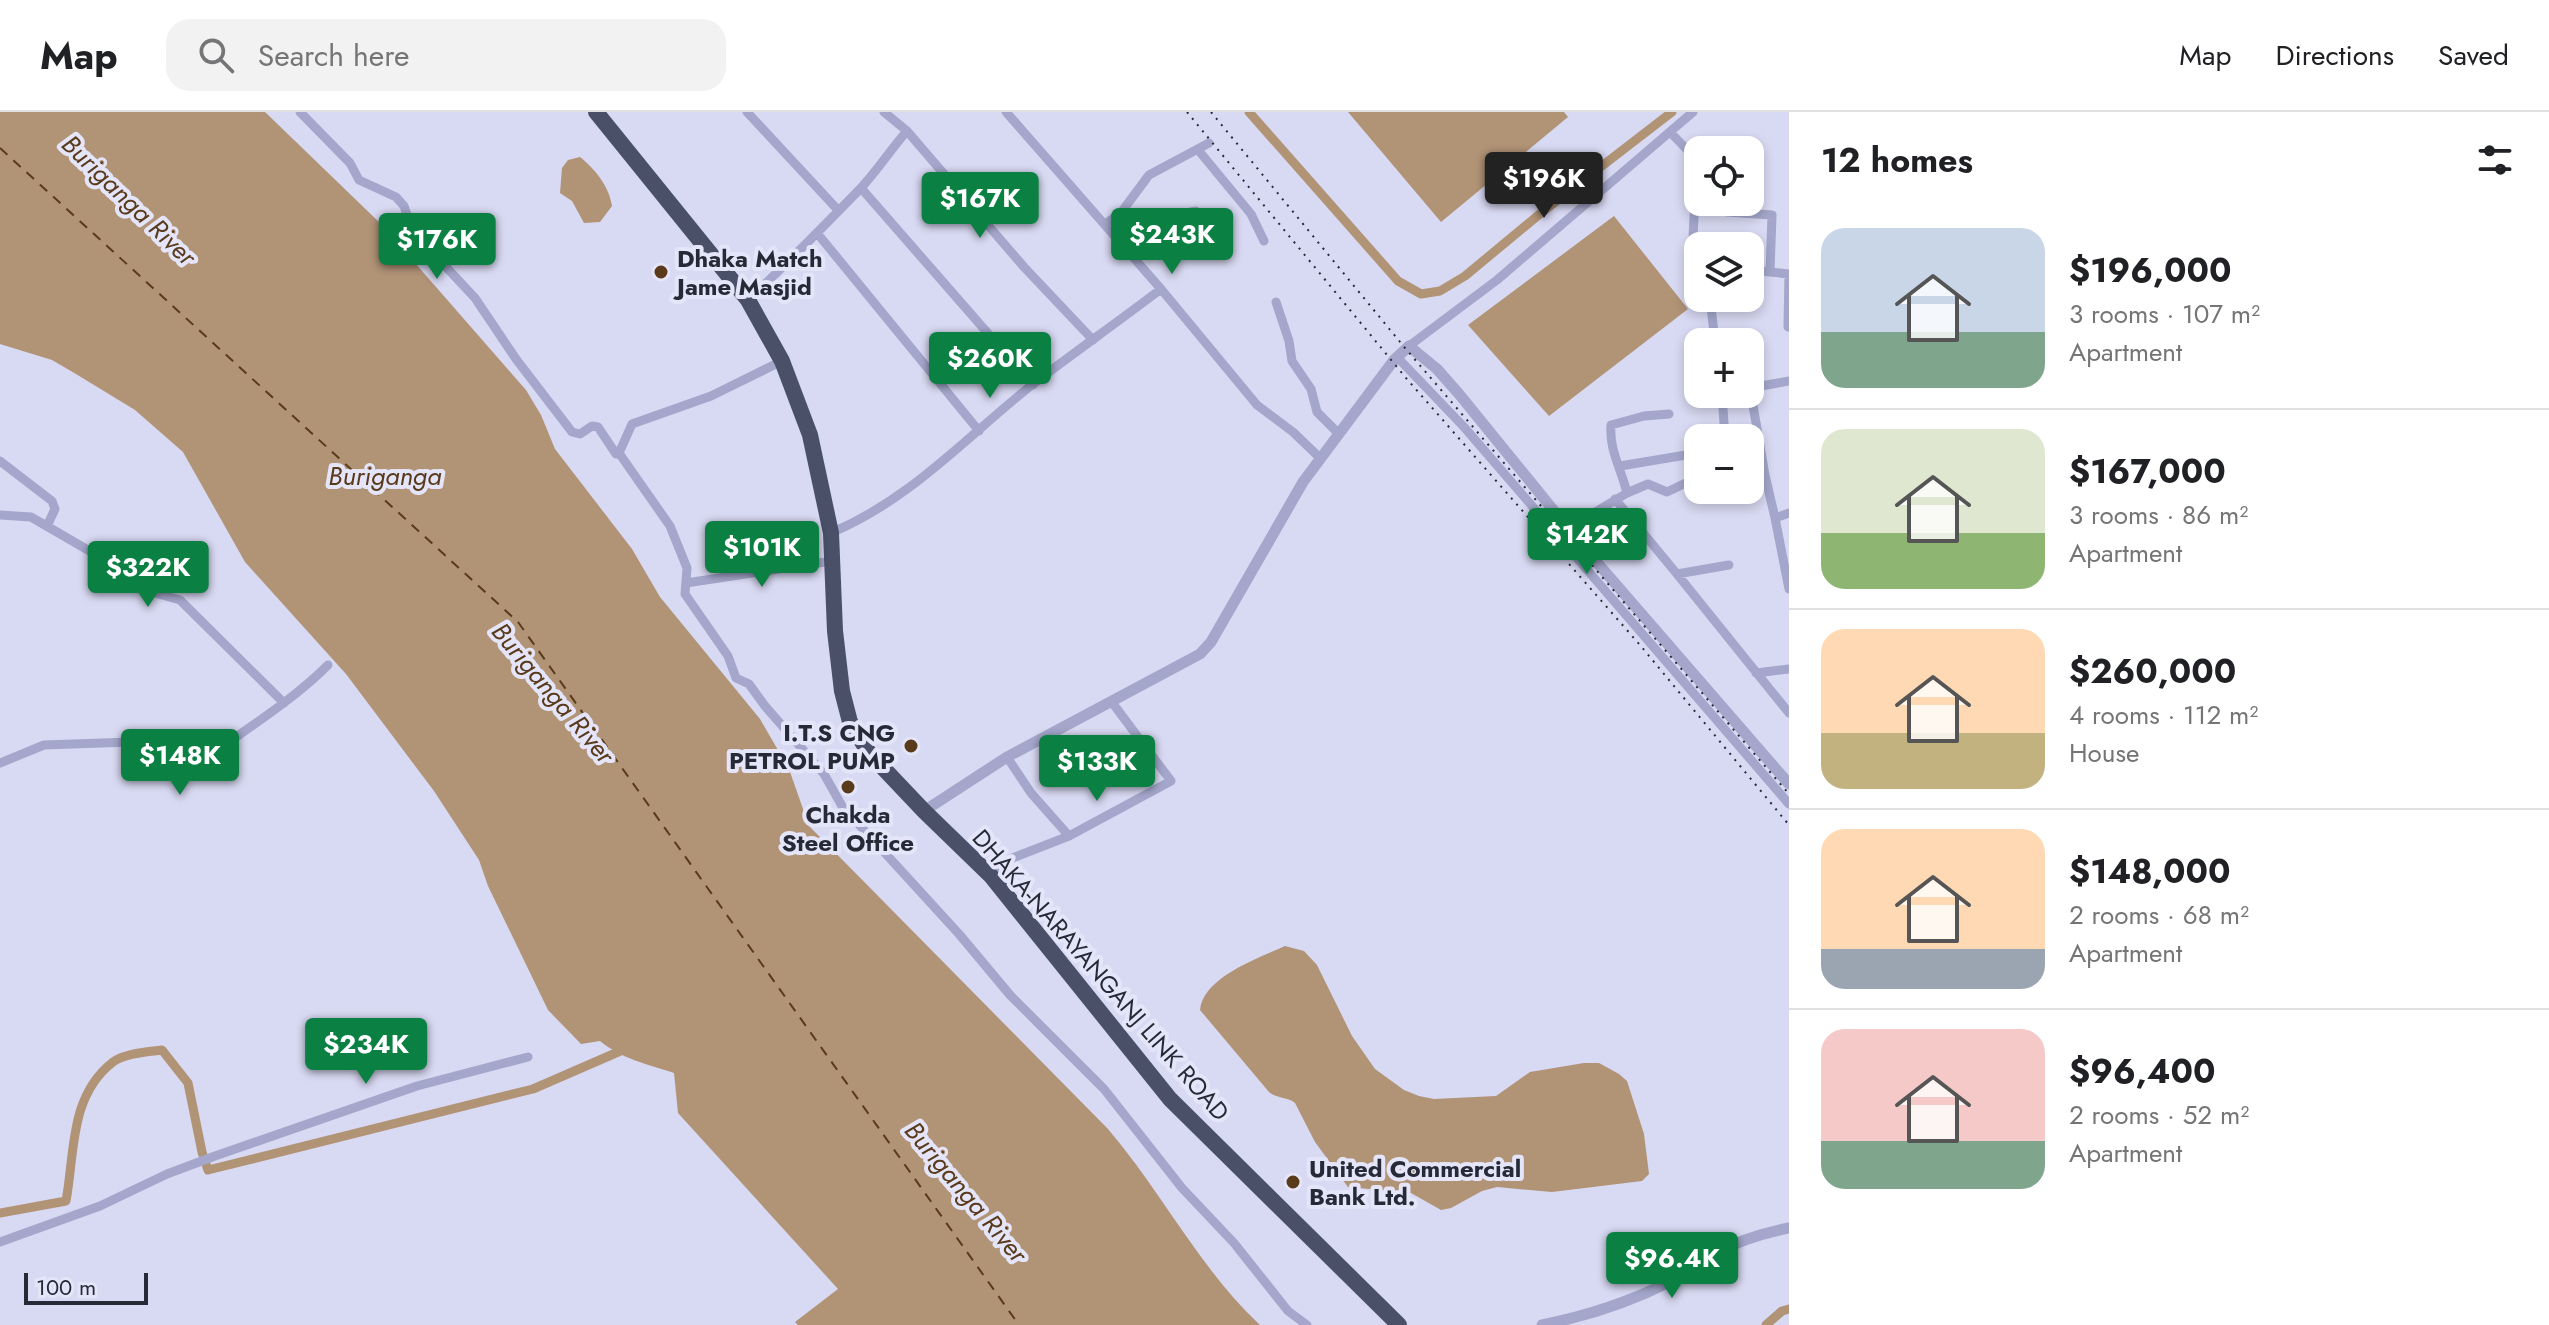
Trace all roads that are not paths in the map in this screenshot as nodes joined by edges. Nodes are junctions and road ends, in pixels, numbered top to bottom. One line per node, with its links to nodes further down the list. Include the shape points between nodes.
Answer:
1 (300, 112): 38 (street, via 350,163 359,180 404,206 418,237 475,298 572,432 598,427)
2 (596, 112): 24 (highway, DHAKA-NARAYANGANJ LINK ROAD)
3 (747, 112): 13 (street)
4 (1006, 112): 16 (street)
5 (1693, 112): 8 (street)
6 (888, 113): 7 (street)
7 (907, 131): 12 (street); 27 (street)
8 (1671, 133): 10 (street); 28 (street, via 1497,280)
9 (1209, 143): 11 (street)
10 (1684, 147)
11 (1199, 151): 16 (street, via 1149,175 1120,214); 18 (street, via 1251,214)
12 (861, 188): 13 (street); 32 (street)
13 (837, 209): 17 (street)
14 (1196, 211): 19 (street, via 1181,214)
15 (1764, 214): 21 (street, via 1772,215)
16 (1105, 224): 19 (street)
17 (817, 233): 24 (street); 36 (street)
18 (1264, 241)
19 (1127, 250): 23 (street)
20 (1764, 271): 21 (street)
21 (1770, 272): 22 (street)
22 (1789, 274): 26 (street)
23 (1161, 289): 27 (street); 40 (street, via 1257,405)
24 (748, 300): 30 (highway, DHAKA-NARAYANGANJ LINK ROAD)
25 (1276, 302): 37 (street, via 1292,361 1311,389 1317,412)
26 (1788, 327)
27 (1093, 340): 32 (street)
28 (1409, 346): 29 (street); 65 (street, via 1459,394)
29 (1397, 357): 37 (street); 66 (street, via 1464,427)
30 (782, 361): 38 (street, via 711,396 632,424); 51 (highway, DHAKA-NARAYANGANJ LINK ROAD, via 810,435)
31 (1788, 383): 33 (street)
32 (1033, 385): 36 (street)
33 (1764, 386)
34 (1753, 408): 49 (street)
35 (1669, 414): 42 (street, via 1611,425 1611,450)
36 (979, 431): 51 (street, via 901,494)
37 (1339, 434): 40 (street)
38 (619, 453): 55 (street, via 670,526 687,568)
39 (1684, 455): 42 (street)
40 (1320, 458): 60 (street, via 1211,642 1200,654)
41 (0, 461): 50 (street, via 52,501 55,509)
42 (1620, 466): 44 (street)
43 (1684, 484): 44 (street, via 1667,492 1648,484)
44 (1627, 493): 45 (street)
45 (1615, 499): 47 (street); 54 (street)
46 (1789, 513): 49 (street)
47 (1592, 514)
48 (0, 515): 50 (street, via 31,517)
49 (1775, 518): 56 (street)
50 (47, 526): 61 (street, via 112,564 144,590 190,607)
51 (831, 533): 52 (highway, DHAKA-NARAYANGANJ LINK ROAD)
52 (832, 561): 55 (street); 67 (highway, DHAKA-NARAYANGANJ LINK ROAD, via 835,631 850,722 869,753)
53 (1729, 565): 54 (street)
54 (1677, 574): 59 (street)
55 (686, 583): 73 (street, via 685,594 728,656 736,678 749,684 824,774 842,806 1010,995 1104,1089 1182,1188 1288,1311)
56 (1789, 589)
57 (328, 665): 61 (street)
58 (1789, 669): 59 (street)
59 (1756, 673): 62 (street)
60 (1111, 701): 63 (street); 68 (street, via 1171,781)
61 (284, 703): 64 (street, via 177,781 160,741 44,745)
62 (1789, 713)
63 (1007, 757): 67 (street); 68 (street)
64 (0, 763)
65 (1789, 784)
66 (1789, 804)
67 (924, 811): 69 (highway, DHAKA-NARAYANGANJ LINK ROAD)
68 (1069, 836): 69 (street, via 1002,862)
69 (991, 876): 74 (highway, DHAKA-NARAYANGANJ LINK ROAD, via 1170,1099)
70 (528, 1057): 72 (street, via 417,1086 215,1156)
71 (1789, 1228): 75 (street, via 1716,1252 1673,1280 1616,1305)
72 (0, 1242)
73 (1307, 1325)
74 (1399, 1325)
75 (1542, 1325)

